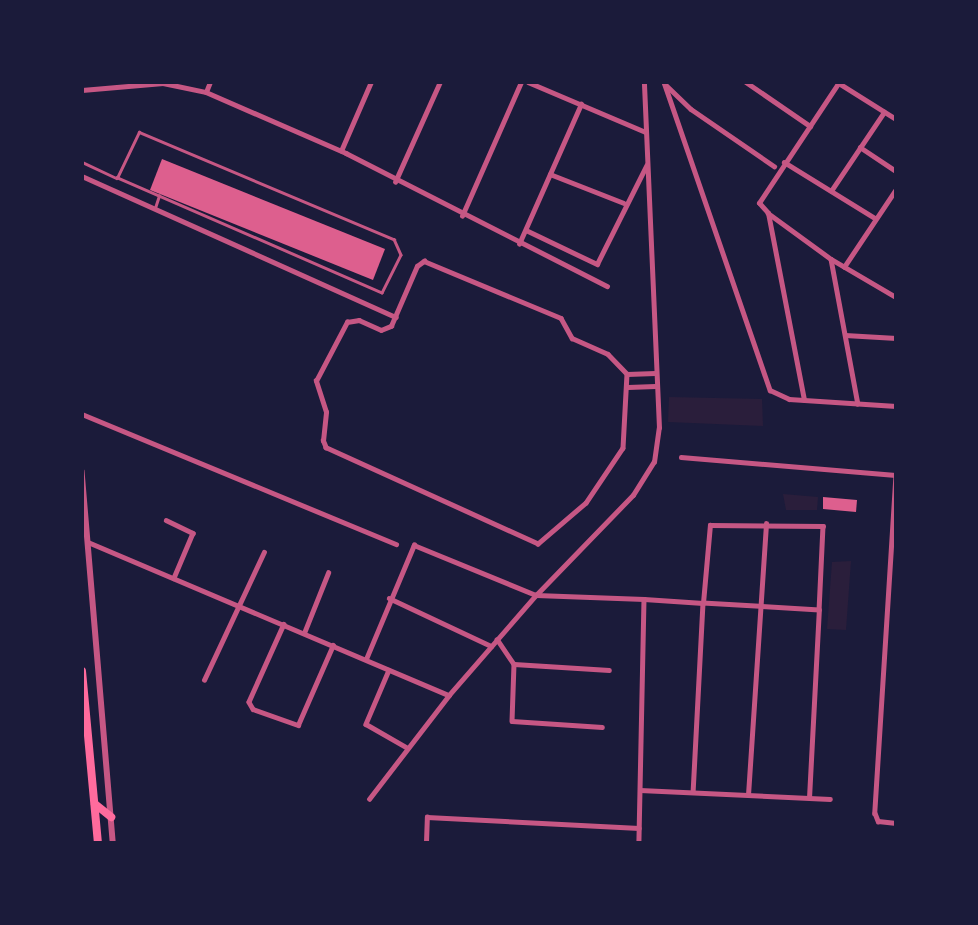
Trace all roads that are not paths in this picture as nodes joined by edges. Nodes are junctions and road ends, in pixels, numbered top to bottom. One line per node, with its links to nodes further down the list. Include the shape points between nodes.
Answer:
1 (210, 82): 10 (street)
2 (371, 82): 17 (street)
3 (440, 82): 26 (street)
4 (521, 82): 33 (street)
5 (528, 82): 11 (street)
6 (644, 82): 15 (street)
7 (746, 82): 14 (street)
8 (838, 83): 12 (street); 14 (street)
9 (82, 90): 10 (street, via 163,83)
10 (206, 92): 17 (street)
11 (581, 104): 15 (street); 23 (street)
12 (884, 112): 13 (street); 16 (street)
13 (896, 119)
14 (810, 126): 19 (street)
15 (646, 132): 20 (street)
16 (860, 148): 22 (street); 28 (street)
17 (341, 151): 26 (street)
18 (82, 162): 25 (lane)
19 (784, 162): 28 (street); 32 (street, via 760,196 761,207)
20 (646, 166): 30 (street); 44 (street)
21 (774, 166): 48 (street, via 691,109 664,82 770,390)
22 (896, 171)
23 (550, 174): 30 (street); 35 (street)
24 (82, 176): 31 (street)
25 (117, 178): 29 (lane); 29 (lane, via 139,132 388,236 399,242 401,255 382,293)
26 (395, 182): 33 (street)
27 (896, 189): 34 (street)
28 (831, 191): 34 (street)
29 (159, 196): 31 (lane)
30 (624, 203): 35 (street, via 597,264)
31 (155, 208): 41 (street)
32 (768, 213): 37 (street); 48 (street)
33 (462, 216): 36 (street)
34 (875, 218): 38 (street)
35 (526, 230): 36 (street)
36 (520, 244): 39 (street)
37 (831, 259): 38 (street); 42 (street)
38 (844, 267): 40 (street)
39 (607, 286)
40 (896, 297)
41 (396, 317): 45 (street, via 417,266 434,262 561,318 572,338 608,354); 47 (street, via 381,330 359,320 347,322 316,381 326,412 326,448 538,544 586,502 623,448)
42 (845, 335): 43 (street); 49 (street)
43 (896, 338)
44 (655, 373): 45 (street); 46 (street)
45 (627, 374): 47 (street)
46 (655, 386): 47 (street); 62 (street, via 659,428 654,462 633,495)
47 (628, 388)
48 (804, 400): 49 (street)
49 (858, 404): 50 (street)
50 (896, 406)
51 (82, 414): 58 (street)
52 (681, 457): 54 (street)
53 (82, 471): 57 (street)
54 (895, 475): 91 (street, via 875,813 878,821)
55 (166, 520): 61 (street, via 193,533)
56 (766, 524): 65 (street, via 710,525); 67 (street); 68 (street, via 823,526)
57 (88, 542): 61 (street); 90 (street)
58 (396, 544)
59 (264, 552): 66 (street)
60 (328, 573): 70 (street)
61 (174, 578): 66 (street)
62 (536, 594): 63 (street, via 414,545); 64 (street); 71 (street)
63 (389, 598): 73 (street); 74 (street)
64 (644, 599): 65 (street); 83 (street)
65 (703, 603): 67 (street); 84 (street)
66 (239, 605): 69 (street); 79 (street)
67 (762, 607): 68 (street); 85 (street)
68 (819, 610): 86 (street)
69 (284, 624): 70 (street); 72 (street, via 249,702 253,709 298,725)
70 (304, 633): 72 (street)
71 (497, 639): 73 (street); 75 (street)
72 (333, 645): 74 (street)
73 (491, 646): 80 (street)
74 (366, 659): 76 (street)
75 (514, 664): 77 (street); 81 (street, via 512,721)
76 (389, 670): 80 (street); 82 (street, via 366,724)
77 (609, 670)
78 (82, 672): 89 (highway)
79 (204, 680)
80 (448, 695): 82 (street)
81 (602, 727)
82 (406, 747): 87 (street)
83 (640, 790): 84 (street); 92 (street)
84 (693, 792): 85 (street)
85 (748, 795): 86 (street)
86 (809, 798): 88 (street)
87 (370, 799)
88 (830, 799)
89 (95, 804): 90 (highway); 93 (highway)
90 (111, 817): 94 (street)
91 (896, 823)
92 (639, 828): 95 (street, via 427,817); 96 (street)
93 (98, 842)
94 (113, 842)
95 (426, 842)
96 (639, 842)

